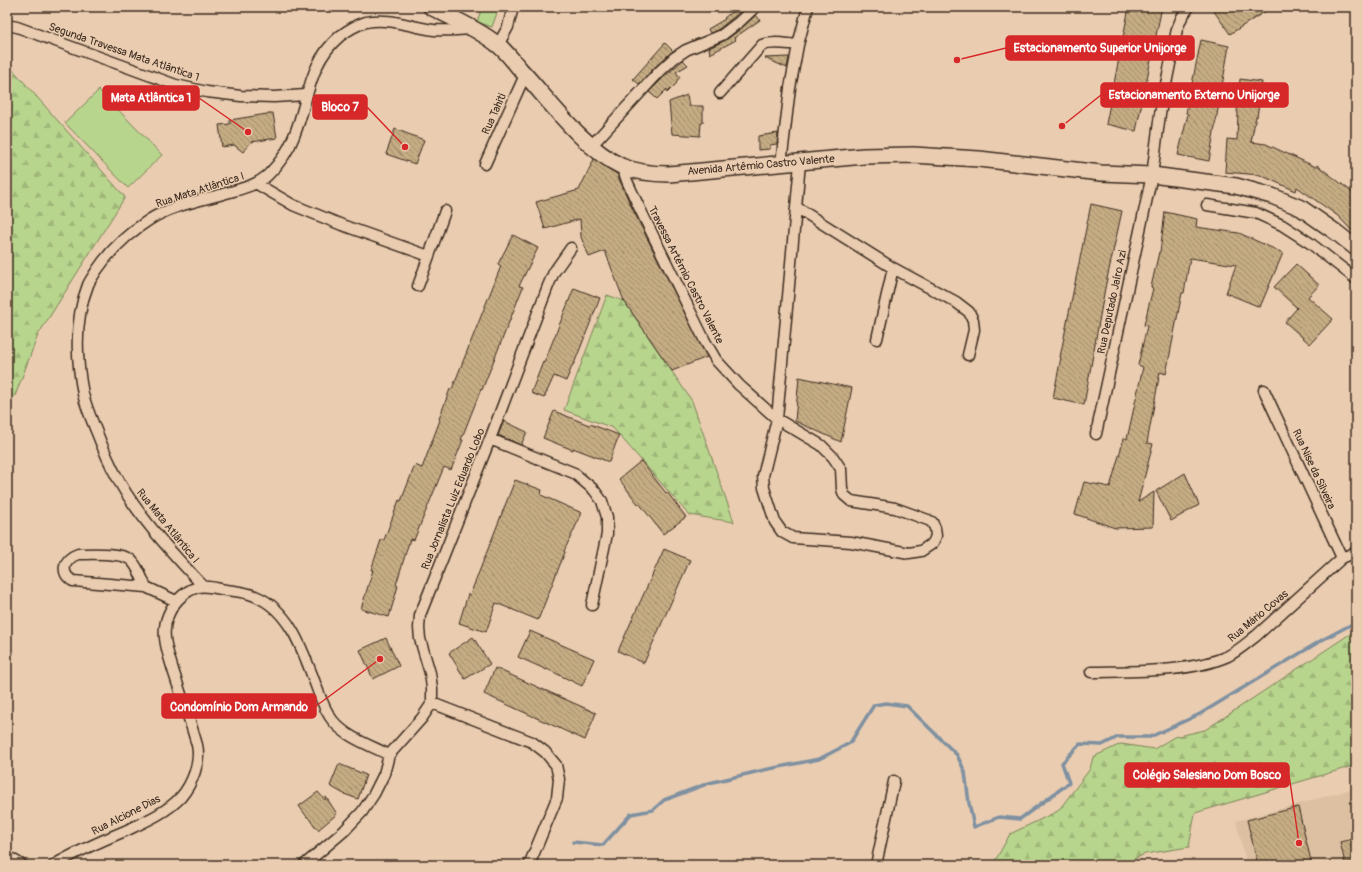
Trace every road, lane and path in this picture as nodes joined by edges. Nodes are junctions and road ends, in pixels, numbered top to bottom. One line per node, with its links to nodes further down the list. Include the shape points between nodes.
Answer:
1 (431, 7): 7 (main road, Avenida Artêmio Castro Valente)
2 (513, 7): 8 (street, via 508,27)
3 (755, 7): 13 (street, via 722,35 686,50 674,58)
4 (808, 7): 9 (street)
5 (1189, 7): 18 (street, Rua Deputado Jaíro Azi, via 1177,29 1160,114)
6 (7, 25): 12 (street, Segunda Travessa Mata Atlântica 1, via 176,85 241,96)
7 (474, 29): 8 (main road, Avenida Artêmio Castro Valente); 12 (street, Rua Mata Atlântica I, via 431,30 403,23 379,21 355,26 334,41 324,52)
8 (498, 45): 10 (main road, Avenida Artêmio Castro Valente)
9 (798, 45): 11 (street, via 776,42 762,45); 16 (street)
10 (525, 75): 13 (main road, Avenida Artêmio Castro Valente); 15 (street, Rua Tahiti)
11 (720, 93)
12 (306, 95): 19 (street, Rua Mata Atlântica I, via 296,130 285,154 270,174)
13 (592, 145): 17 (main road, Avenida Artêmio Castro Valente)
14 (800, 163): 16 (main road, Avenida Artêmio Castro Valente); 18 (main road, Avenida Artêmio Castro Valente, via 864,156 913,156 979,159 1101,173); 21 (street, Travessa Artêmio Castro Valente)
15 (486, 164)
16 (781, 164): 17 (main road, Avenida Artêmio Castro Valente, via 669,174)
17 (622, 166): 32 (street, Travessa Artêmio Castro Valente, via 638,205 716,360)
18 (1152, 175): 24 (main road, Avenida Artêmio Castro Valente, via 1236,186 1272,196 1301,208); 33 (street, Rua Deputado Jaíro Azi)
19 (257, 184): 25 (street, via 293,205); 37 (street, Rua Mata Atlântica I, via 151,218 115,246 89,283 80,308 77,334 78,361 84,396 110,464 125,491 162,542)
20 (1207, 205): 27 (street, via 1256,213 1282,225)
21 (796, 207): 26 (street); 32 (street, Travessa Artêmio Castro Valente)
22 (445, 211): 25 (street)
23 (571, 248): 34 (street, Rua Jornalista Luiz Eduardo Lobo, via 554,272)
24 (1356, 248)
25 (429, 256): 28 (street)
26 (893, 268): 29 (street); 30 (street, via 956,302 969,312 974,330)
27 (1356, 279)
28 (418, 286)
29 (878, 339)
30 (968, 355)
31 (1264, 390): 36 (street, Rua Nise da Silveira)
32 (777, 419): 32 (street, Travessa Artêmio Castro Valente, via 821,445 833,457 841,469 844,495 851,501 895,508 932,522 936,536 933,543 921,552 909,553 851,542 793,538 782,532 775,522 764,488 763,476)
33 (1096, 434)
34 (490, 439): 40 (street, via 574,473 594,490 602,501 607,517 607,534); 42 (street, Rua Jornalista Luiz Eduardo Lobo, via 420,615 420,639 430,673)
35 (1356, 552): 36 (street, Rua Mário Covas)
36 (1342, 558): 41 (street, Rua Mário Covas, via 1256,636 1229,655 1206,664 1184,667)
37 (202, 585): 39 (street, Rua Alcione Dias); 43 (street, via 255,596 270,605 284,618 302,648 321,700 332,720 349,736)
38 (146, 587): 38 (street, via 131,560 122,556 78,554 67,560 66,575 73,581); 39 (street)
39 (176, 601): 47 (street, Rua Alcione Dias, via 166,617 164,638 197,748 196,768 190,783 181,797 167,809)
40 (592, 605)
41 (1091, 672)
42 (432, 703): 43 (street, via 422,718); 49 (street, via 532,742 556,765 559,780 557,798)
43 (389, 754): 48 (street, via 384,774 362,812)
44 (894, 781): 50 (street)
45 (7, 856): 46 (street)
46 (22, 865)
47 (54, 865)
48 (304, 865)
49 (529, 865)
50 (876, 865)

